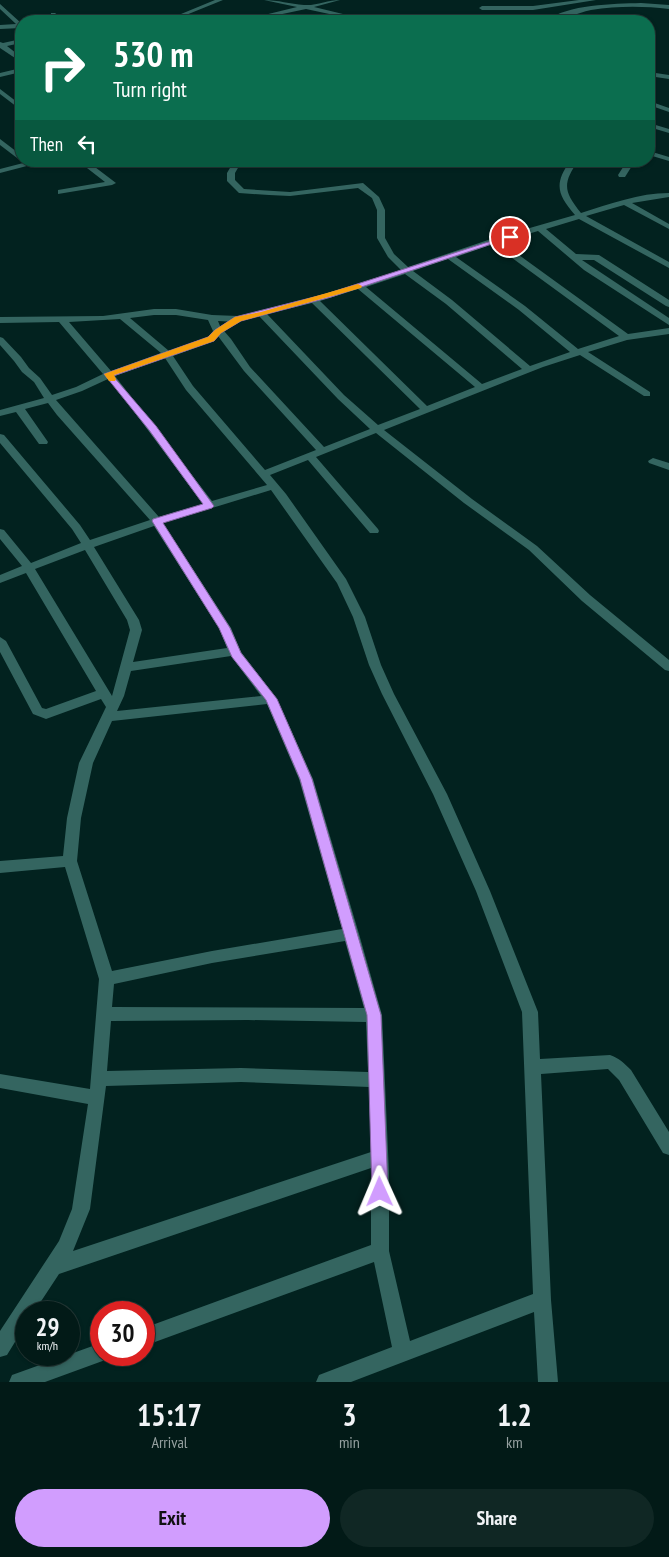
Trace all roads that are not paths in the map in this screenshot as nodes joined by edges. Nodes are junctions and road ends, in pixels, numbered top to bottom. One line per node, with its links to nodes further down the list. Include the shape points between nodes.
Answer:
1 (220, 0): 16 (street)
2 (267, 0): 12 (street)
3 (336, 0): 12 (street)
4 (560, 0): 9 (street)
5 (594, 0): 9 (street)
6 (639, 0): 10 (street)
7 (666, 0): 8 (street)
8 (669, 2)
9 (566, 4): 15 (street)
10 (647, 4): 13 (street); 21 (street, via 589,9)
11 (0, 6): 22 (street)
12 (307, 7): 17 (street); 19 (street)
13 (669, 7)
14 (482, 8): 15 (street)
15 (533, 8): 20 (street)
16 (184, 14)
17 (272, 14): 18 (street)
18 (268, 15)
19 (343, 15)
20 (544, 15)
21 (569, 15)
22 (15, 20)
23 (15, 26): 24 (street)
24 (0, 27)
25 (15, 42): 26 (street)
26 (0, 45): 27 (street)
27 (15, 56)
28 (15, 71): 30 (street)
29 (655, 74): 31 (street)
30 (0, 75)
31 (669, 77)
32 (0, 91): 35 (street)
33 (664, 100): 34 (street)
34 (655, 102)
35 (15, 103)
36 (655, 105): 37 (street)
37 (669, 110)
38 (655, 127): 39 (street)
39 (669, 131)
40 (0, 141): 41 (street)
41 (15, 154)
42 (655, 155): 43 (street)
43 (669, 159)
44 (15, 166): 49 (street)
45 (90, 167): 51 (street, via 112,183)
46 (234, 167): 61 (street, via 231,181 242,191 290,194 360,185 375,197 381,210 381,238 391,255)
47 (569, 167): 54 (street, via 563,175 561,186)
48 (627, 167): 50 (street)
49 (0, 172)
50 (622, 175)
51 (61, 192)
52 (669, 195): 53 (street, via 659,194)
53 (625, 202): 54 (street); 55 (street)
54 (580, 216): 56 (street); 60 (street)
55 (669, 227)
56 (540, 228): 57 (street); 59 (street)
57 (494, 242): 58 (street); 74 (street)
58 (449, 256): 61 (street); 76 (street)
59 (573, 257): 64 (street, via 603,260); 71 (street)
60 (669, 266)
61 (407, 271): 62 (street); 78 (street)
62 (360, 286): 63 (street); 80 (street)
63 (314, 300): 65 (street); 84 (street)
64 (669, 304)
65 (262, 314): 69 (street); 86 (street)
66 (123, 316): 67 (street, via 176,312); 68 (street); 77 (street)
67 (212, 318): 69 (street); 72 (street)
68 (61, 319): 70 (street); 79 (street)
69 (238, 319): 72 (street)
70 (0, 320)
71 (669, 322)
72 (218, 331): 77 (street, via 211,339); 89 (street, via 247,369)
73 (669, 331): 74 (street)
74 (626, 337): 76 (street)
75 (0, 340): 82 (street)
76 (579, 352): 78 (street); 81 (street)
77 (167, 354): 79 (street); 93 (street, via 189,388)
78 (529, 370): 80 (street)
79 (108, 374): 82 (street); 95 (street, via 153,428)
80 (481, 388): 84 (street)
81 (647, 394)
82 (50, 399): 83 (street); 96 (street)
83 (18, 407): 85 (street); 88 (street)
84 (426, 410): 86 (street)
85 (0, 412)
86 (376, 429): 89 (street); 105 (street, via 533,548 586,598)
87 (0, 437): 99 (street, via 76,527)
88 (43, 442)
89 (323, 452): 90 (street)
90 (311, 457): 93 (street); 97 (street)
91 (653, 461): 92 (street)
92 (669, 467)
93 (264, 474): 94 (street)
94 (274, 486): 95 (street); 115 (street, via 342,582 388,694 440,794 483,891 530,1012)
95 (209, 506): 96 (street)
96 (157, 521): 99 (street); 103 (street, via 225,628)
97 (374, 531)
98 (0, 532): 100 (street)
99 (87, 545): 100 (street); 104 (street, via 133,620 136,630)
100 (29, 568): 101 (street); 106 (street)
101 (0, 579)
102 (0, 641): 106 (street, via 37,711 42,714)
103 (235, 651): 104 (street); 107 (street)
104 (127, 666): 108 (street)
105 (669, 667)
106 (104, 693): 108 (street)
107 (271, 699): 108 (street); 111 (street, via 306,779)
108 (110, 712): 109 (street, via 86,763 74,818)
109 (70, 861): 110 (street); 112 (street)
110 (0, 867)
111 (352, 934): 112 (street, via 212,957); 114 (street)
112 (107, 979): 113 (street)
113 (104, 1014): 114 (street); 116 (street)
114 (374, 1015): 117 (street)
115 (534, 1067): 120 (street, via 610,1062 617,1066 626,1075); 124 (street)
116 (98, 1080): 117 (street, via 241,1075); 119 (street)
117 (377, 1080): 121 (street)
118 (0, 1082): 119 (street)
119 (97, 1098): 123 (street, via 81,1209 66,1247)
120 (669, 1147)
121 (379, 1156): 122 (street); 123 (street)
122 (380, 1251): 125 (street); 127 (street)
123 (53, 1267): 126 (street)
124 (542, 1300): 127 (street); 131 (street)
125 (155, 1333)
126 (0, 1348)
127 (403, 1353): 130 (street)
128 (90, 1356): 129 (street)
129 (20, 1382)
130 (326, 1382)
131 (548, 1382)

